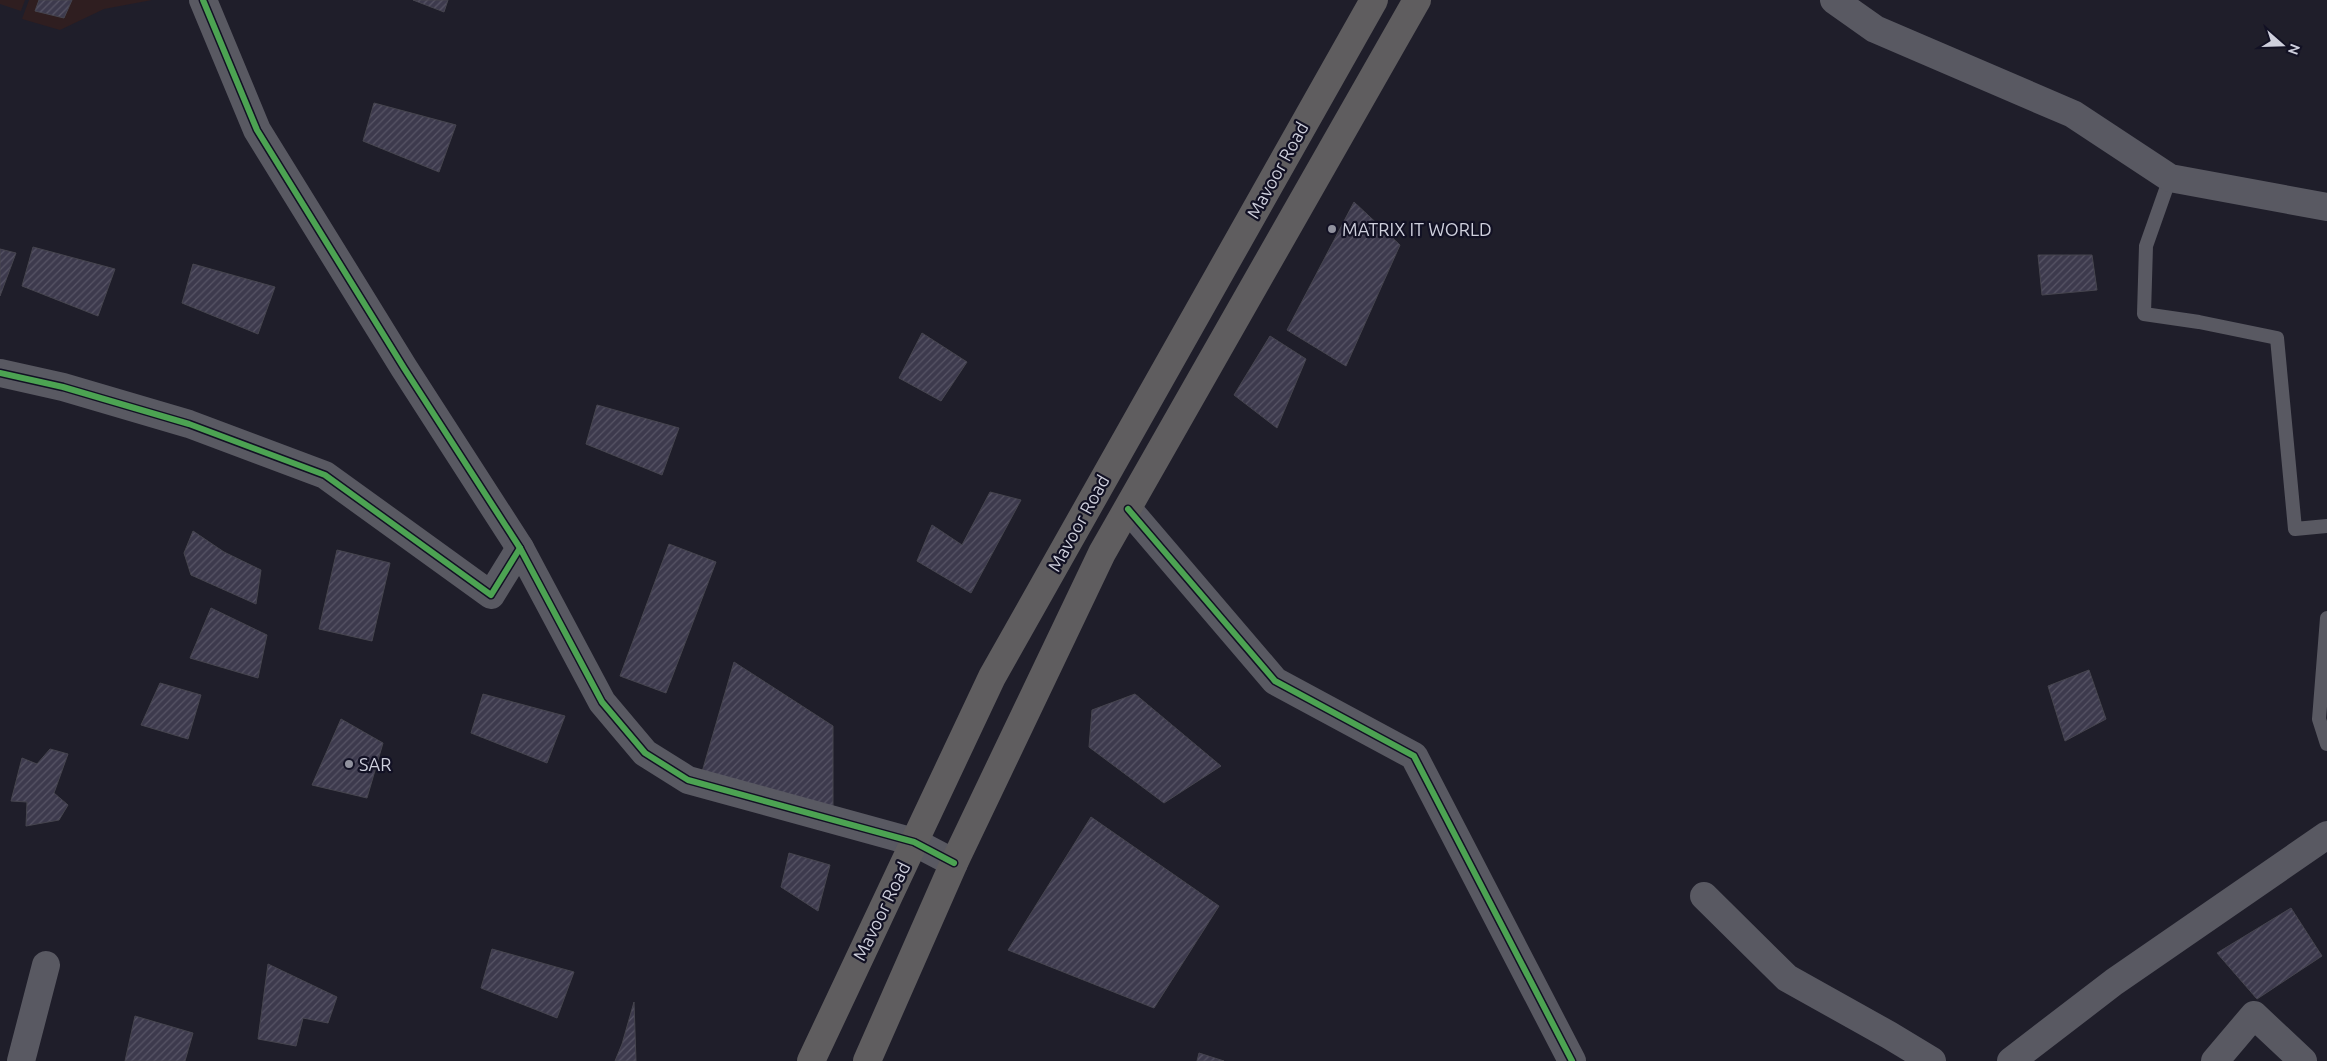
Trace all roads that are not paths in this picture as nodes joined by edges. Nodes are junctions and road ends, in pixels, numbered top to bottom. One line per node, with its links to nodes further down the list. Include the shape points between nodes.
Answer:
1 (203, 0): 10 (street, via 257,130)
2 (1374, 0): 14 (main road, Mavoor Road, via 992,678)
3 (1418, 0): 8 (main road, Mavoor Road)
4 (1834, 0): 5 (street, via 1875,29 2073,114)
5 (2170, 178): 6 (street); 9 (lane, via 2146,246 2144,314 2277,338 2295,529)
6 (2327, 208)
7 (0, 373): 10 (street, via 189,424 325,475 491,595)
8 (1128, 509): 15 (main road, Mavoor Road, via 1102,554); 21 (street, via 1275,680 1414,756)
9 (2327, 526)
10 (520, 548): 14 (street, via 602,702 645,753 688,780)
11 (2327, 618): 12 (lane, via 2319,719)
12 (2327, 744)
13 (2327, 835): 23 (street, via 2114,982)
14 (914, 842): 15 (street); 19 (main road, Mavoor Road)
15 (954, 863): 20 (main road, Mavoor Road)
16 (1704, 896): 22 (street, via 1787,978)
17 (46, 965): 18 (street)
18 (21, 1061)
19 (811, 1061)
20 (866, 1061)
21 (1572, 1061)
22 (1932, 1061)
23 (2011, 1061)
24 (2214, 1061): 25 (street, via 2254,1015)
25 (2302, 1061)

